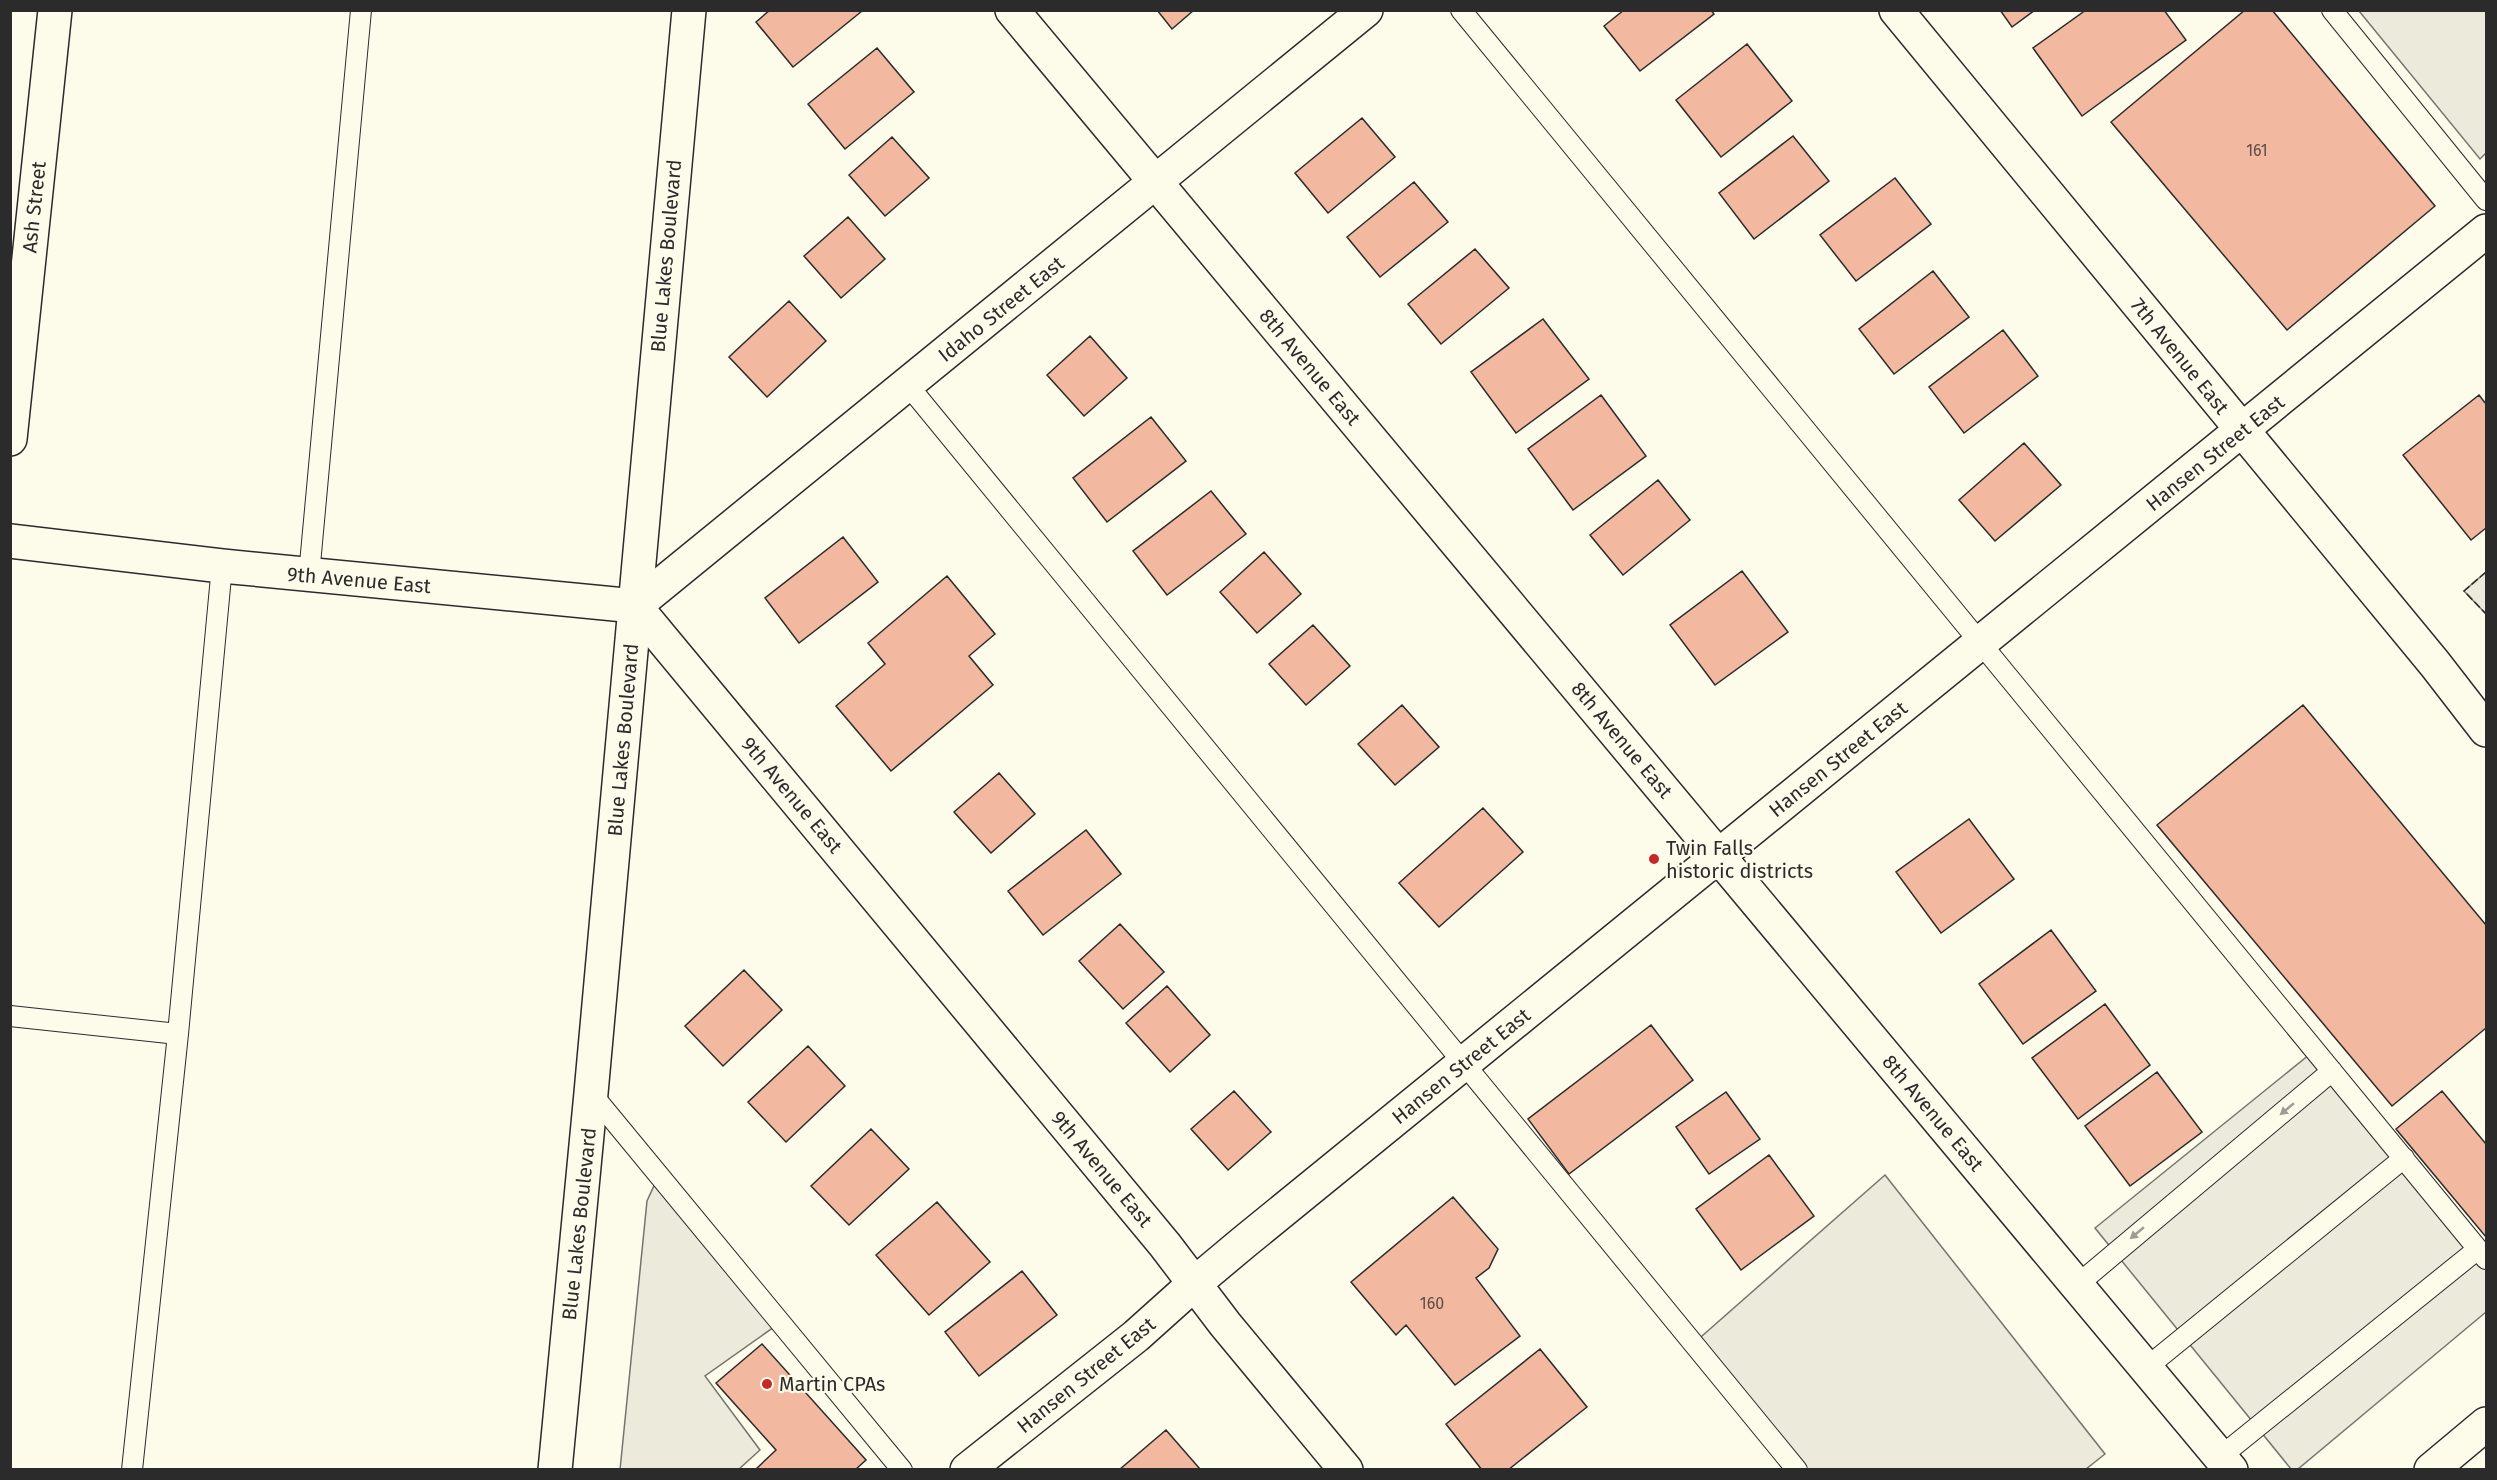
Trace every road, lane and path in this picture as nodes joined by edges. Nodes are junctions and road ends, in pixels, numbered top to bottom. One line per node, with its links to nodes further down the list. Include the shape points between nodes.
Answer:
1 (55, 10): 14 (street, Ash Street)
2 (361, 10): 17 (lane)
3 (689, 10): 18 (street, Blue Lakes Boulevard)
4 (1012, 10): 9 (street, 8th Avenue East)
5 (1366, 10): 9 (street, Idaho Street East)
6 (1461, 10): 19 (lane)
7 (1896, 10): 13 (street, 7th Avenue East)
8 (2332, 10): 10 (lane)
9 (1156, 183): 12 (street, Idaho Street East); 21 (street, 8th Avenue East)
10 (2487, 200)
11 (2487, 231): 13 (street, Hansen Street East)
12 (907, 384): 18 (street, Idaho Street East); 24 (lane)
13 (2242, 431): 19 (street, Hansen Street East); 20 (street, 7th Avenue East)
14 (10, 439)
15 (10, 541): 16 (street, 9th Avenue East)
16 (222, 567): 17 (street, 9th Avenue East); 23 (lane)
17 (309, 575): 18 (street, 9th Avenue East)
18 (635, 606): 26 (street, Blue Lakes Boulevard); 29 (street, 9th Avenue East, via 1166,1245)
19 (1981, 643): 21 (street, Hansen Street East); 25 (lane)
20 (2487, 730)
21 (1721, 857): 24 (street, Hansen Street East); 30 (street, 8th Avenue East)
22 (10, 1016): 23 (lane)
23 (178, 1034): 34 (lane)
24 (1464, 1064): 29 (street, Hansen Street East); 39 (lane)
25 (2332, 1071): 27 (lane); 30 (lane, one-way to 30)
26 (591, 1093): 35 (street, Blue Lakes Boulevard); 36 (lane)
27 (2404, 1158): 28 (lane); 31 (lane)
28 (2482, 1254): 33 (lane)
29 (1194, 1284): 37 (street, Hansen Street East, via 1136,1336); 38 (street, 9th Avenue East)
30 (2077, 1285): 31 (street, 8th Avenue East)
31 (2146, 1368): 33 (street, 8th Avenue East)
32 (2487, 1424): 40 (street)
33 (2226, 1463)
34 (132, 1470)
35 (555, 1470)
36 (902, 1470)
37 (967, 1470)
38 (1346, 1470)
39 (1797, 1470)
40 (2432, 1470)

